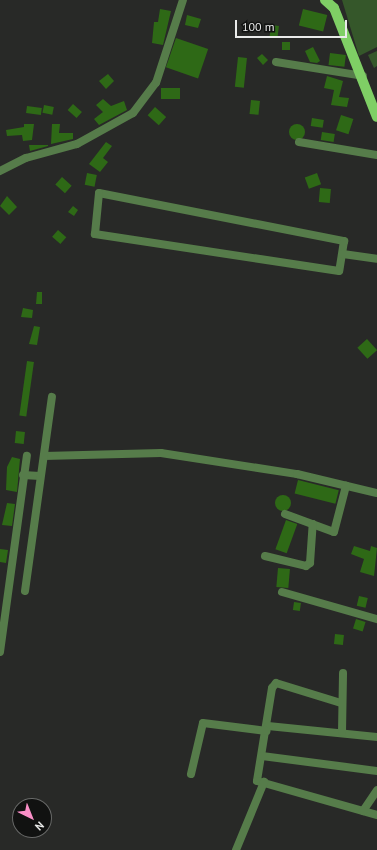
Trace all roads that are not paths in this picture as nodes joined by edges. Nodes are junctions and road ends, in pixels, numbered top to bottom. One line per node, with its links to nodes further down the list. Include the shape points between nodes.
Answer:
1 (183, 0): 8 (street, via 156,83 133,113 77,144 26,158)
2 (332, 3): 4 (main road)
3 (276, 62): 4 (street)
4 (363, 76): 5 (main road)
5 (377, 117)
6 (299, 142): 7 (street)
7 (377, 155)
8 (0, 171)
9 (343, 254): 9 (street, via 344,241 99,193 95,234 339,271); 10 (street)
10 (377, 259)
11 (52, 397): 13 (street)
12 (27, 456): 14 (street)
13 (44, 456): 15 (street); 16 (street, via 161,453 297,474)
14 (23, 476): 15 (street); 24 (street)
15 (40, 476): 21 (street)
16 (346, 486): 17 (street); 19 (street, via 334,532)
17 (377, 493)
18 (285, 514): 19 (street)
19 (313, 524): 20 (street, via 310,563 306,566)
20 (265, 556)
21 (25, 591)
22 (282, 592): 23 (street)
23 (377, 619)
24 (0, 652)
25 (343, 673): 26 (street)
26 (341, 703): 27 (street, via 276,684 272,688); 28 (street)
27 (267, 729): 28 (street); 30 (street); 32 (street, via 203,723)
28 (342, 732): 29 (street)
29 (377, 737)
30 (262, 756): 31 (street); 33 (street, via 257,781)
31 (377, 771)
32 (191, 774)
33 (264, 782): 35 (street); 37 (street)
34 (377, 790): 35 (street)
35 (363, 810): 36 (street)
36 (377, 815)
37 (236, 850)

